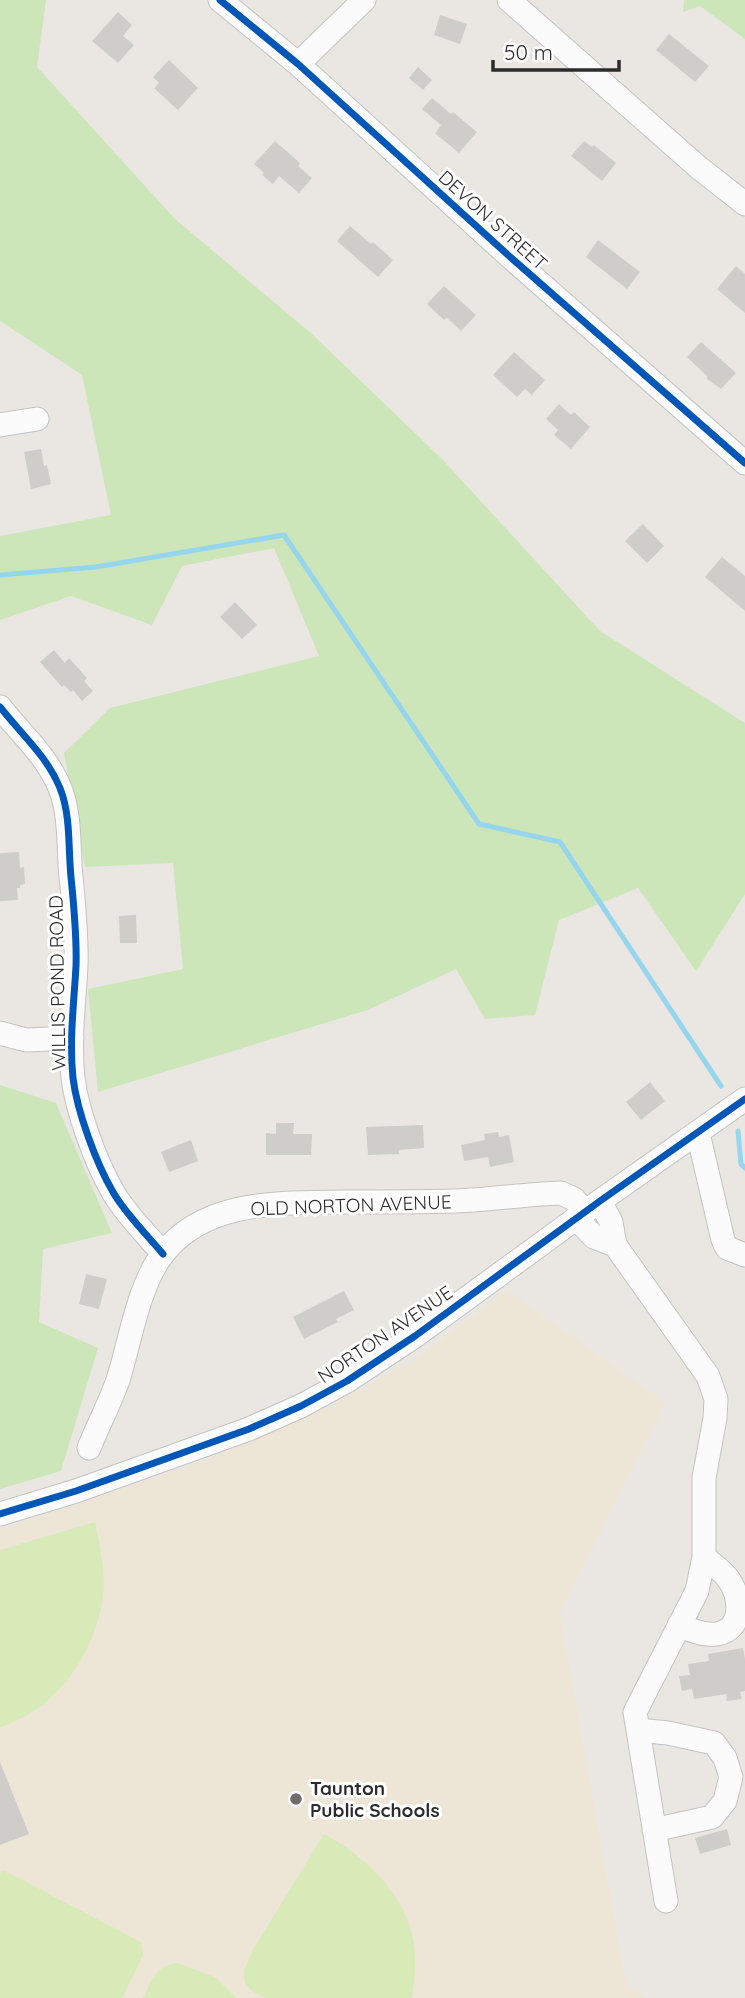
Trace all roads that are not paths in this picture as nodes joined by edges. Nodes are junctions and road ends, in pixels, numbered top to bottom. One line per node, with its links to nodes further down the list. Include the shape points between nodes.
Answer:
1 (220, 0): 4 (street, DEVON STREET)
2 (364, 0): 4 (street)
3 (509, 0): 5 (street)
4 (298, 64): 8 (street, DEVON STREET)
5 (745, 204)
6 (37, 419): 7 (street)
7 (0, 425)
8 (745, 463)
9 (0, 707): 11 (street, WILLIS POND ROAD, via 42,756 64,800 76,943)
10 (0, 1033): 11 (street, via 26,1040)
11 (72, 1038): 15 (street, WILLIS POND ROAD, via 77,1100 97,1157 113,1194)
12 (745, 1099): 13 (street, NORTON AVENUE)
13 (698, 1133): 14 (street, NORTON AVENUE); 16 (street, via 723,1240 727,1248)
14 (587, 1210): 15 (street, OLD NORTON AVENUE, via 561,1193 458,1201 274,1203 237,1209 204,1222); 18 (street, NORTON AVENUE, via 370,1367 301,1406 249,1429); 19 (street, via 611,1222 615,1245 708,1376 716,1399 704,1478)
15 (163, 1254): 17 (street, OLD NORTON AVENUE, via 146,1287 117,1382)
16 (745, 1255)
17 (89, 1448)
18 (0, 1514)
19 (705, 1557): 20 (street, via 696,1591); 20 (street, via 729,1579 738,1615 732,1628 717,1634)
20 (679, 1625): 21 (street, via 635,1712)
21 (638, 1730): 22 (street); 22 (street, via 714,1743 731,1777 725,1801 712,1817)
22 (654, 1830): 23 (street)
23 (666, 1901)

